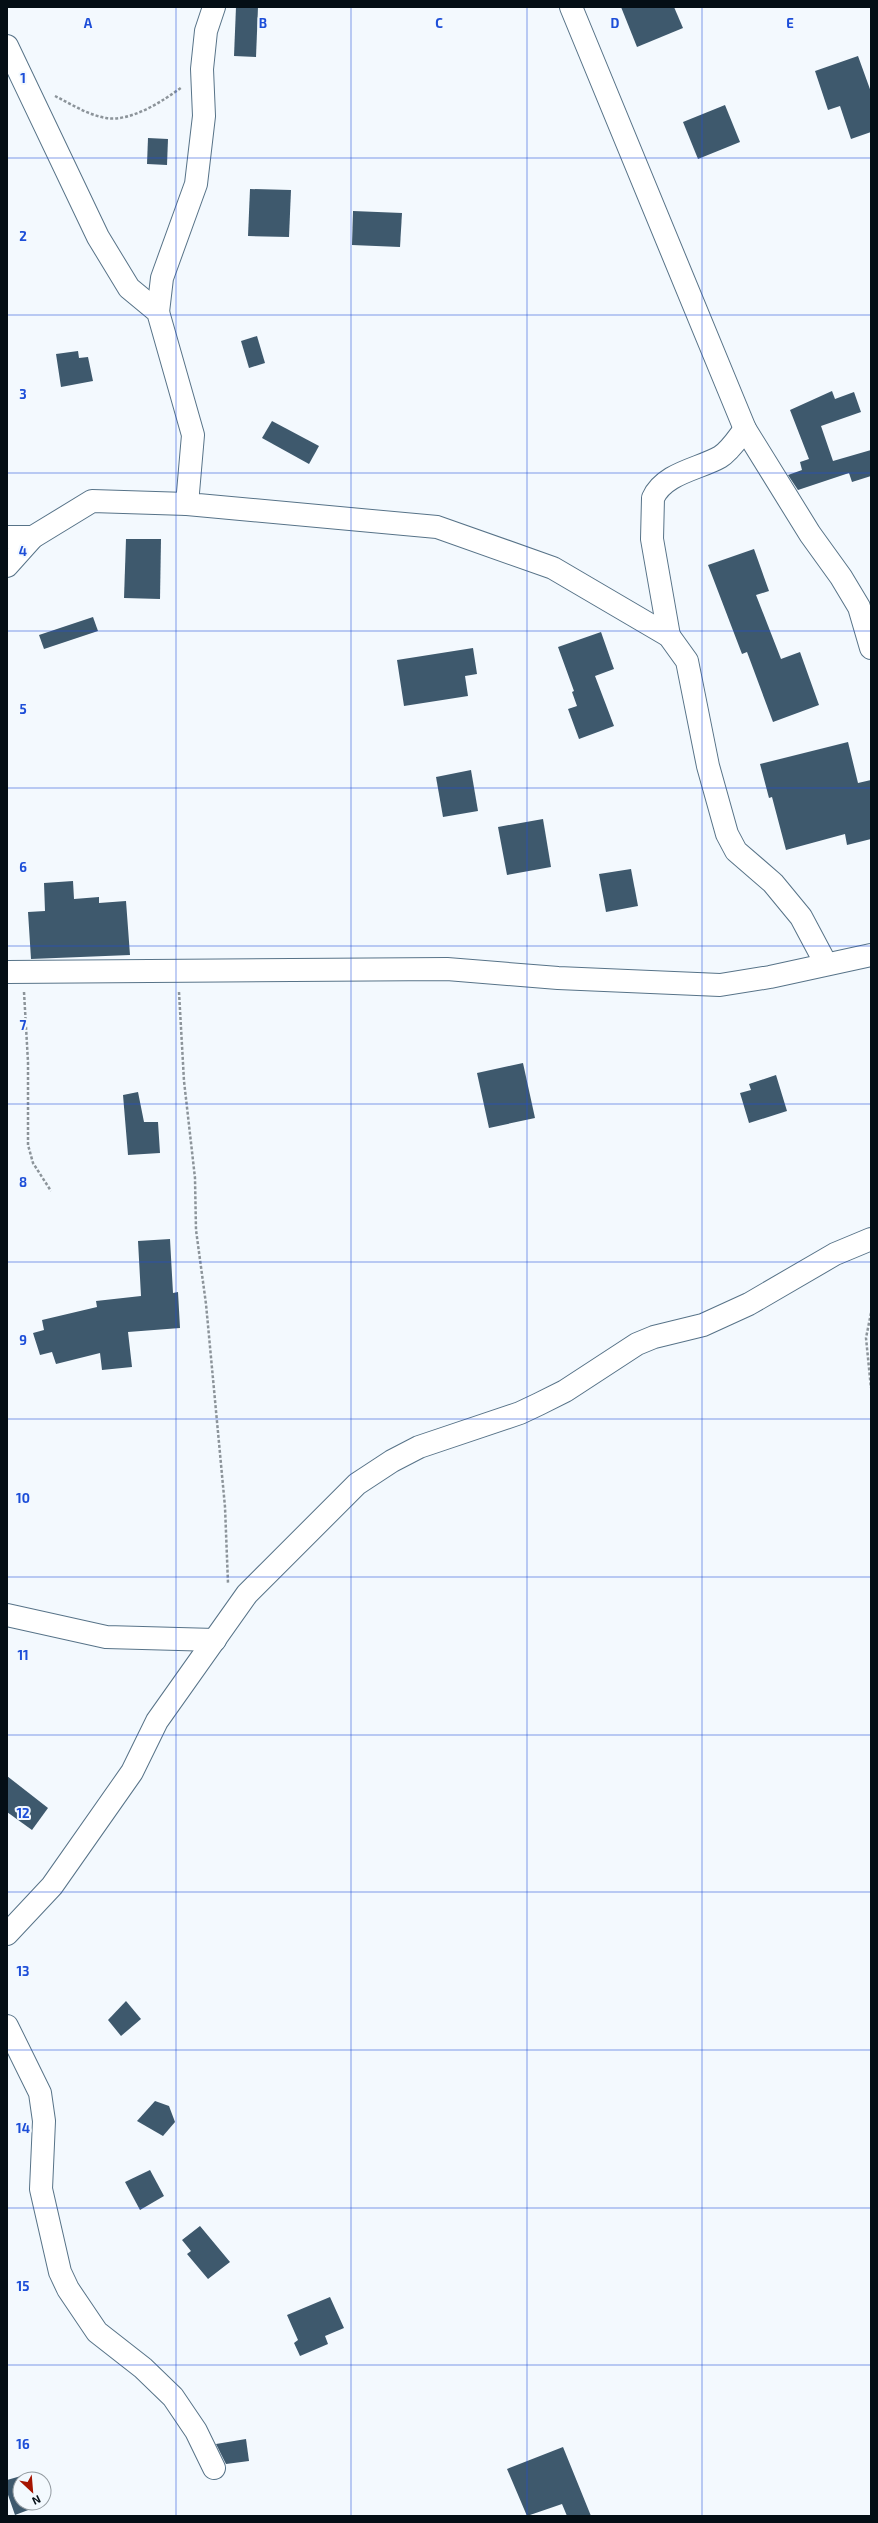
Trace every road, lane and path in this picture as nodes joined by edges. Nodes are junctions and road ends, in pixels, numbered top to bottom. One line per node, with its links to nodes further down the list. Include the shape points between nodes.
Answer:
1 (214, 7): 4 (street, via 206,31)
2 (571, 7): 7 (street)
3 (7, 46): 5 (street)
4 (202, 73): 5 (path, via 174,93 137,113 107,118 83,110); 6 (street, via 204,116 196,184 162,278)
5 (23, 80): 6 (street, via 98,238 129,288)
6 (158, 312): 8 (street, via 193,435)
7 (745, 429): 12 (street, via 721,457 667,481 653,498 652,540); 13 (street, via 859,607)
8 (187, 504): 10 (street, via 92,501); 12 (street, via 436,527 553,568)
9 (7, 537): 10 (street)
10 (33, 537): 11 (street)
11 (7, 566)
12 (669, 636): 15 (street, via 687,661 706,759 727,834 736,851 773,883 802,917)
13 (871, 648)
14 (871, 955): 15 (street)
15 (826, 964): 17 (street, via 720,985 558,978 447,969)
16 (15, 972): 17 (street); 18 (path, via 28,1062 28,1146 33,1163)
17 (178, 972): 22 (path, via 184,1081 195,1178 196,1230 206,1304 224,1499)
18 (51, 1191)
19 (871, 1239): 24 (street, via 835,1254 749,1304 710,1322 637,1344 565,1391 520,1413 420,1448 392,1461 357,1484 293,1547 247,1594)
20 (871, 1313): 21 (path, via 866,1338)
21 (871, 1388)
22 (229, 1587)
23 (7, 1615): 24 (street, via 106,1637)
24 (215, 1640): 25 (street, via 157,1721 132,1772 78,1850 52,1886)
25 (7, 1934)
26 (7, 2026): 27 (street, via 40,2093 44,2121 41,2189 60,2272 68,2289 97,2332 143,2368 173,2397 196,2431)
27 (214, 2468)

